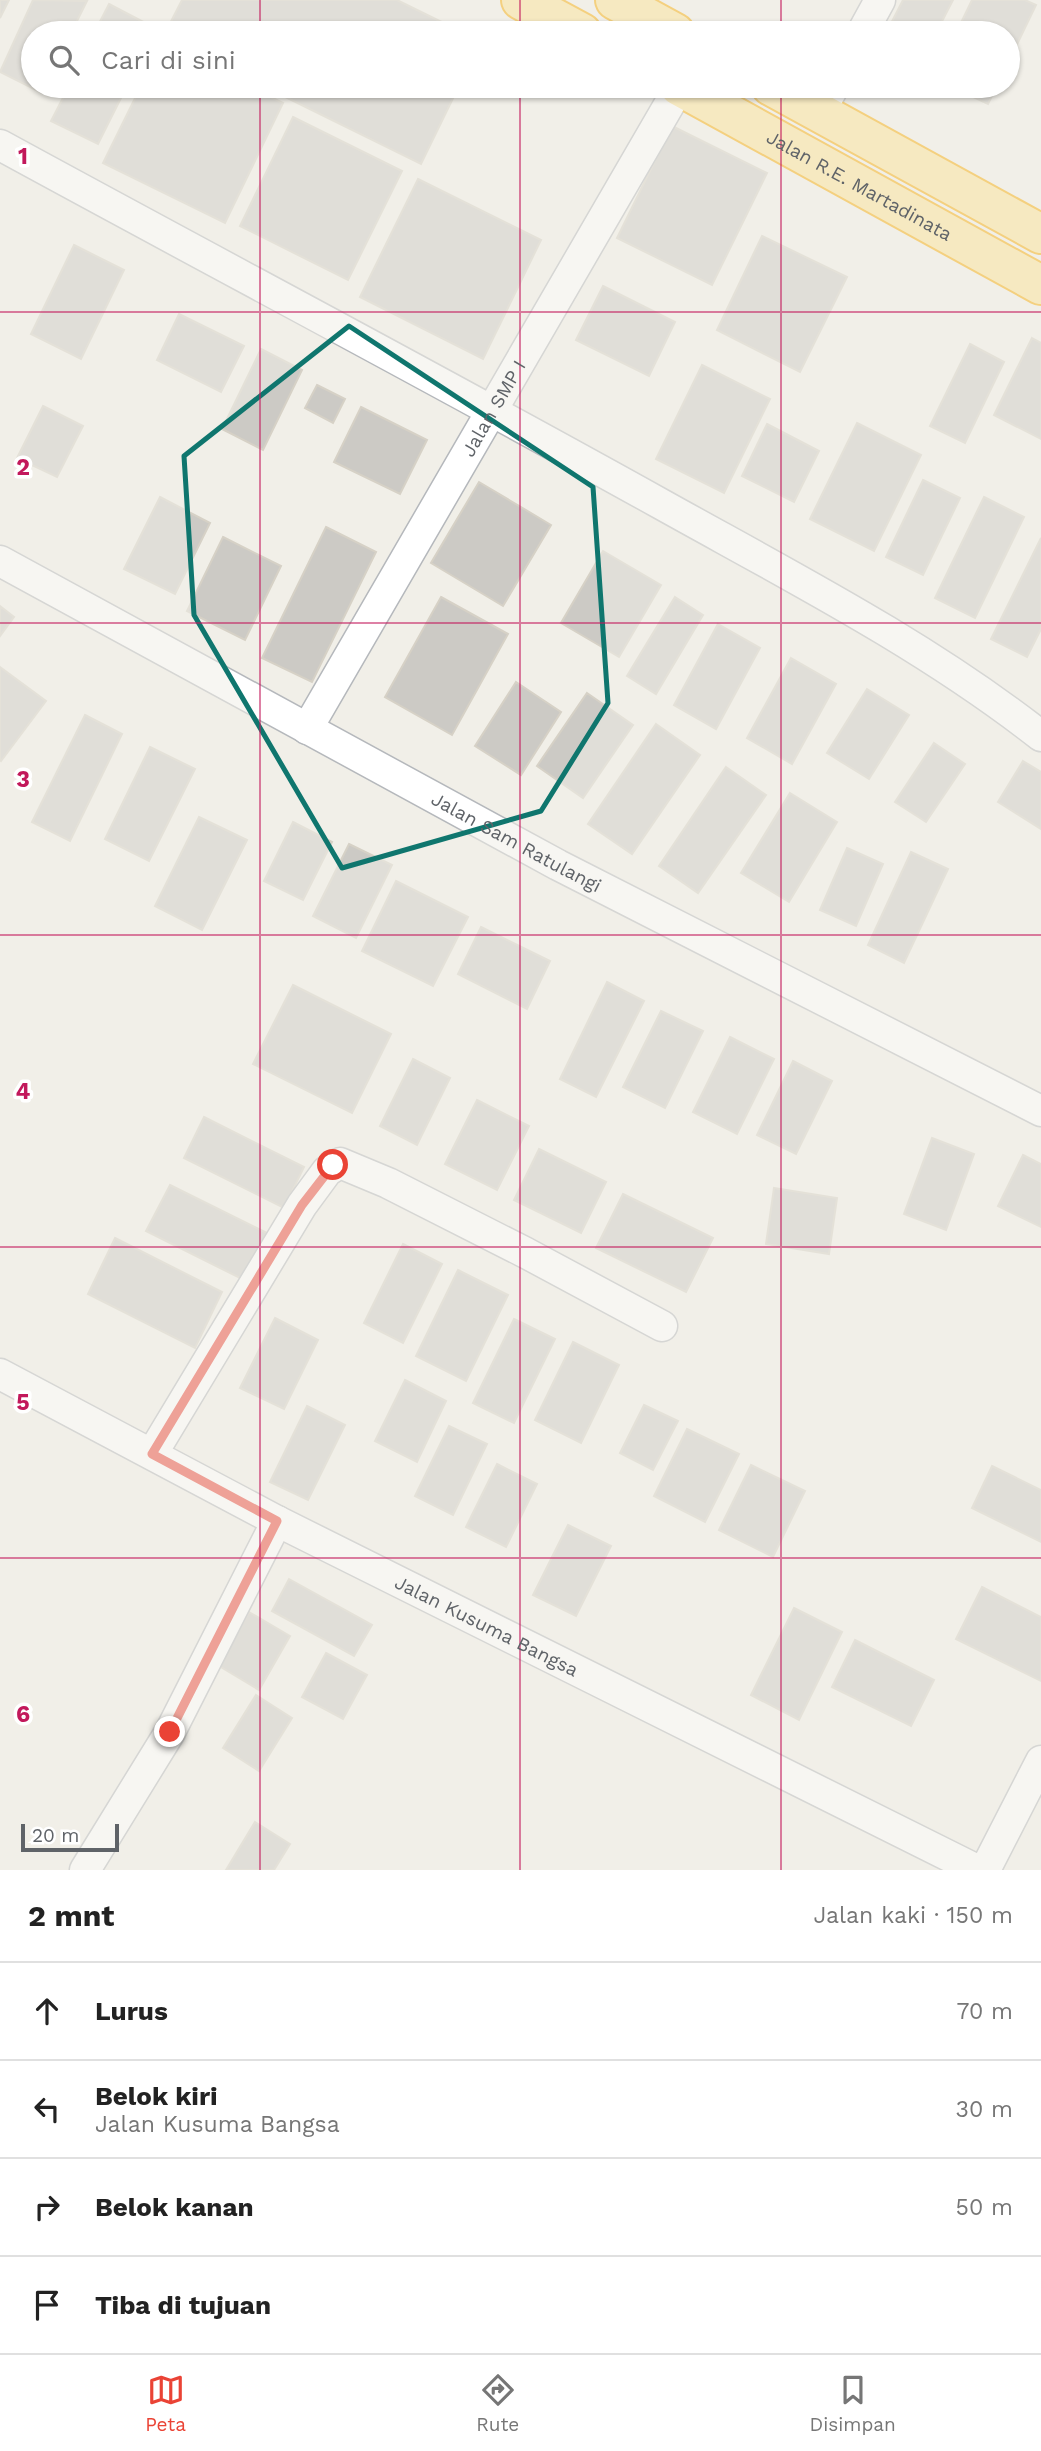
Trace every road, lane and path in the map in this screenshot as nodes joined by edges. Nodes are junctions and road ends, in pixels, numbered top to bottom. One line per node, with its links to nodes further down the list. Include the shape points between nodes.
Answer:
1 (521, 0): 4 (highway)
2 (615, 0): 5 (highway)
3 (880, 0): 6 (street)
4 (560, 21)
5 (653, 21)
6 (869, 21)
7 (672, 98): 15 (street, Jalan SMP I)
8 (701, 98): 12 (highway, Jalan R.E. Martadinata)
9 (827, 99): 11 (highway)
10 (0, 145): 15 (street)
11 (958, 188): 12 (highway); 13 (highway)
12 (936, 229): 14 (highway, Jalan R.E. Martadinata)
13 (1041, 234)
14 (1041, 285)
15 (493, 410): 17 (street, Jalan SMP I); 18 (street, via 885,632 995,699)
16 (0, 561): 17 (street, Jalan Sam Ratulangi)
17 (307, 730): 19 (street, Jalan Sam Ratulangi, via 558,865)
18 (1041, 736)
19 (1041, 1111)
20 (662, 1326): 22 (street, via 340,1163 327,1171 302,1205)
21 (0, 1374): 22 (street, Jalan Kusuma Bangsa)
22 (152, 1454): 23 (street, Jalan Kusuma Bangsa)
23 (277, 1521): 25 (street, via 170,1732); 26 (street, Jalan Kusuma Bangsa)
24 (1041, 1761): 27 (street)
25 (85, 1870)
26 (977, 1870)
27 (985, 1870)

